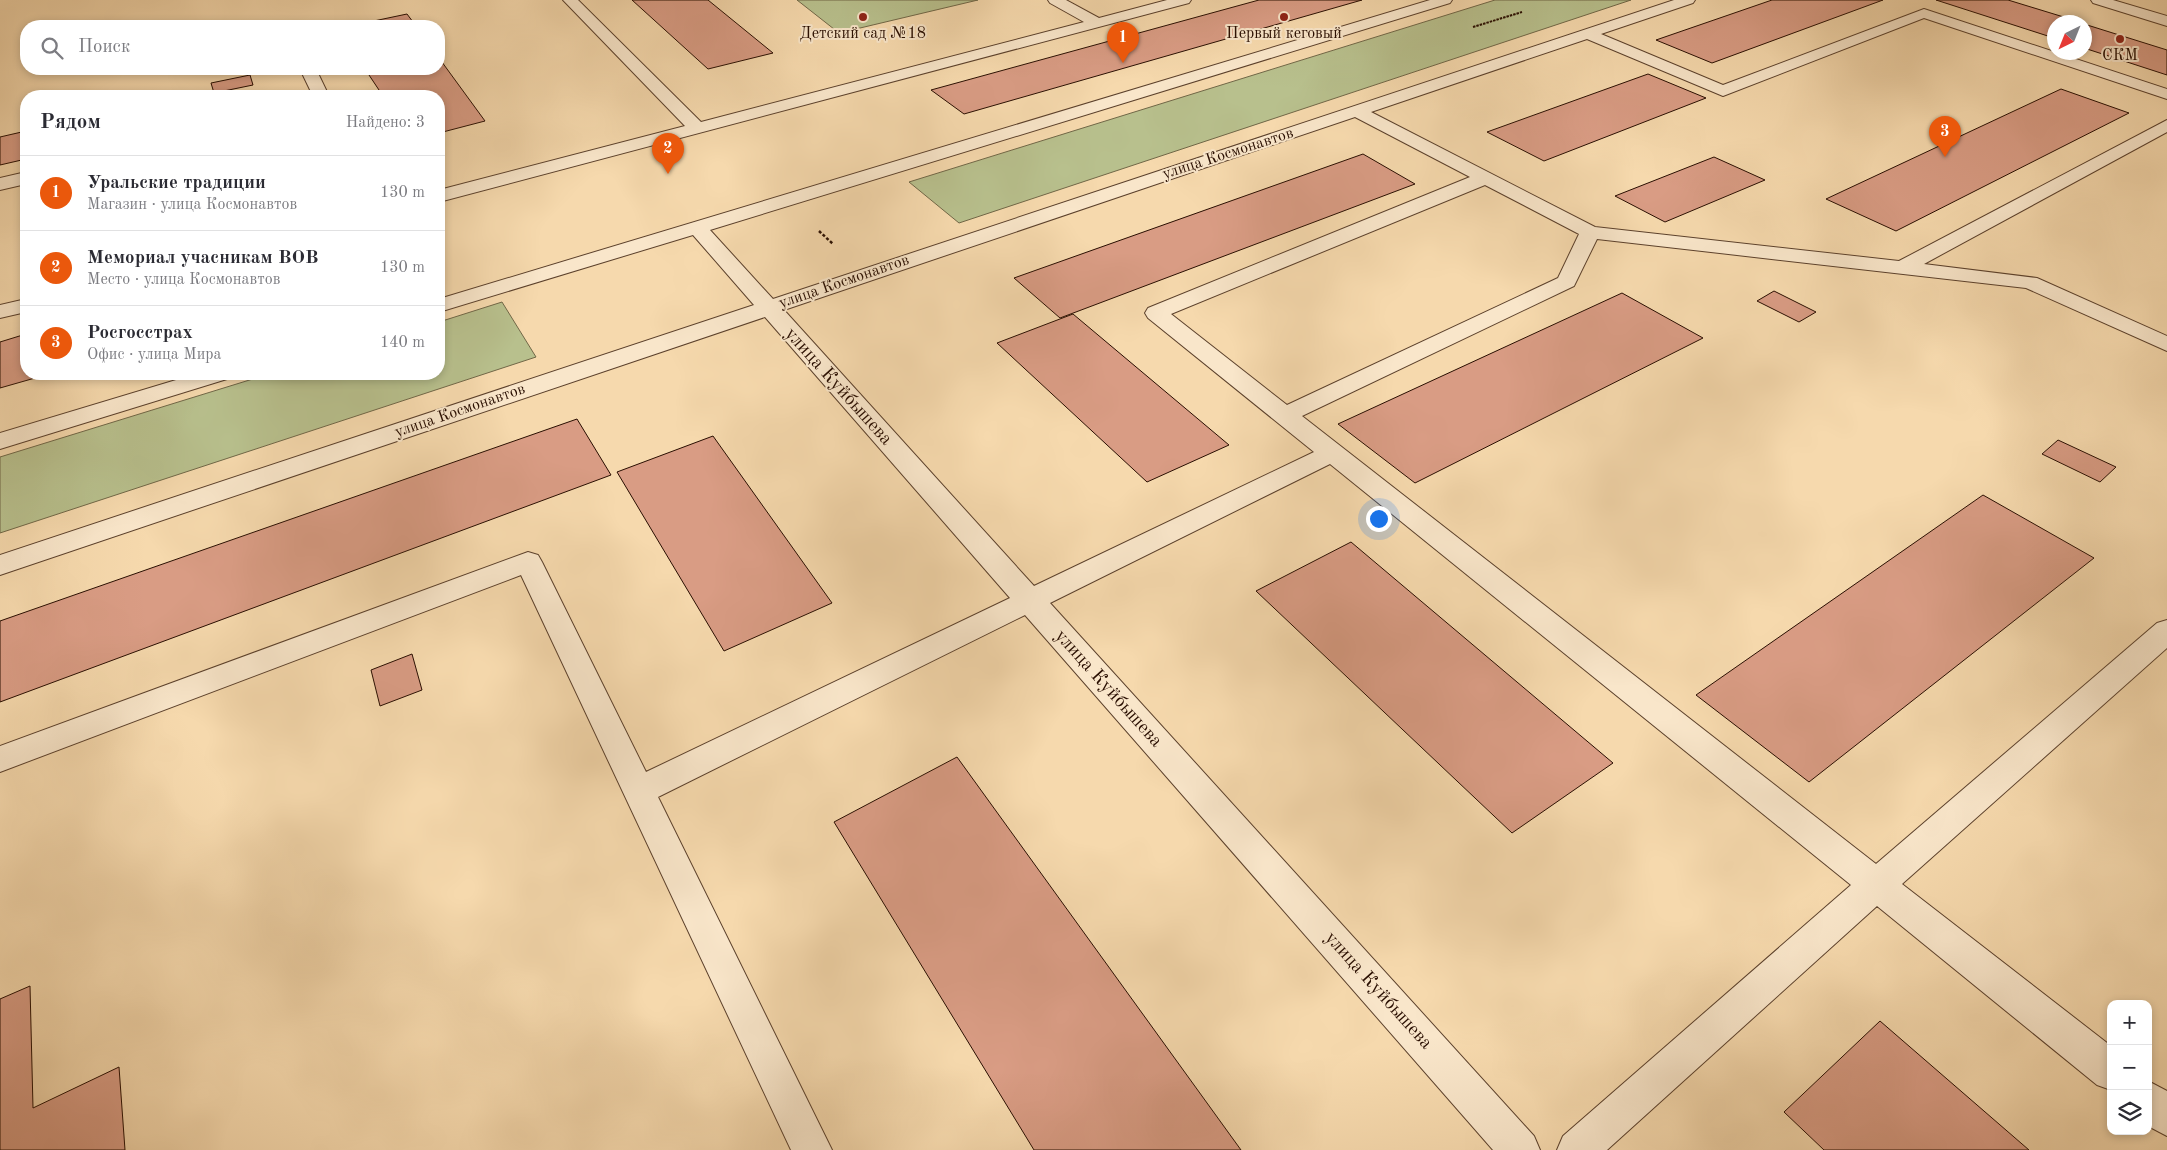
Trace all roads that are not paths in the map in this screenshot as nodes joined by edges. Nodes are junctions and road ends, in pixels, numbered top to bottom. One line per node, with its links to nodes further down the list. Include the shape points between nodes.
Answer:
1 (570, 0): 15 (street)
2 (1055, 0): 8 (street)
3 (1184, 0): 8 (street)
4 (1443, 0): 20 (street)
5 (1688, 0): 9 (street, улица Космонавтов)
6 (2098, 0): 7 (street)
7 (2167, 21)
8 (1097, 23): 15 (street)
9 (1588, 34): 12 (street, via 1723,91 1924,13); 13 (street, улица Космонавтов)
10 (311, 75): 11 (street)
11 (318, 90)
12 (2167, 94)
13 (1356, 111): 16 (street); 25 (street, улица Космонавтов)
14 (2167, 125): 22 (street)
15 (697, 128): 19 (street)
16 (1485, 178): 21 (street); 29 (street, via 1156,312)
17 (20, 179): 18 (street)
18 (0, 184)
19 (445, 194)
20 (697, 228): 23 (street); 25 (street, улица Куйбышева)
21 (1590, 232): 22 (street); 29 (street, via 1567,282)
22 (1903, 267): 27 (street, via 2030,282)
23 (445, 304)
24 (20, 307): 26 (street)
25 (767, 308): 32 (street, улица Космонавтов); 33 (street, улица Куйбышева)
26 (0, 312)
27 (2167, 344)
28 (199, 380): 30 (street)
29 (1285, 415): 31 (street)
30 (0, 441)
31 (1332, 453): 33 (street); 37 (street)
32 (0, 565)
33 (1028, 600): 36 (street); 42 (street, улица Куйбышева)
34 (2167, 631): 37 (street)
35 (0, 759): 36 (street, via 528,562)
36 (639, 791): 41 (street)
37 (1876, 885): 38 (street); 43 (street)
38 (2107, 1068)
39 (2152, 1104): 40 (street)
40 (2167, 1116)
41 (812, 1150)
42 (1520, 1150)
43 (1577, 1150)

